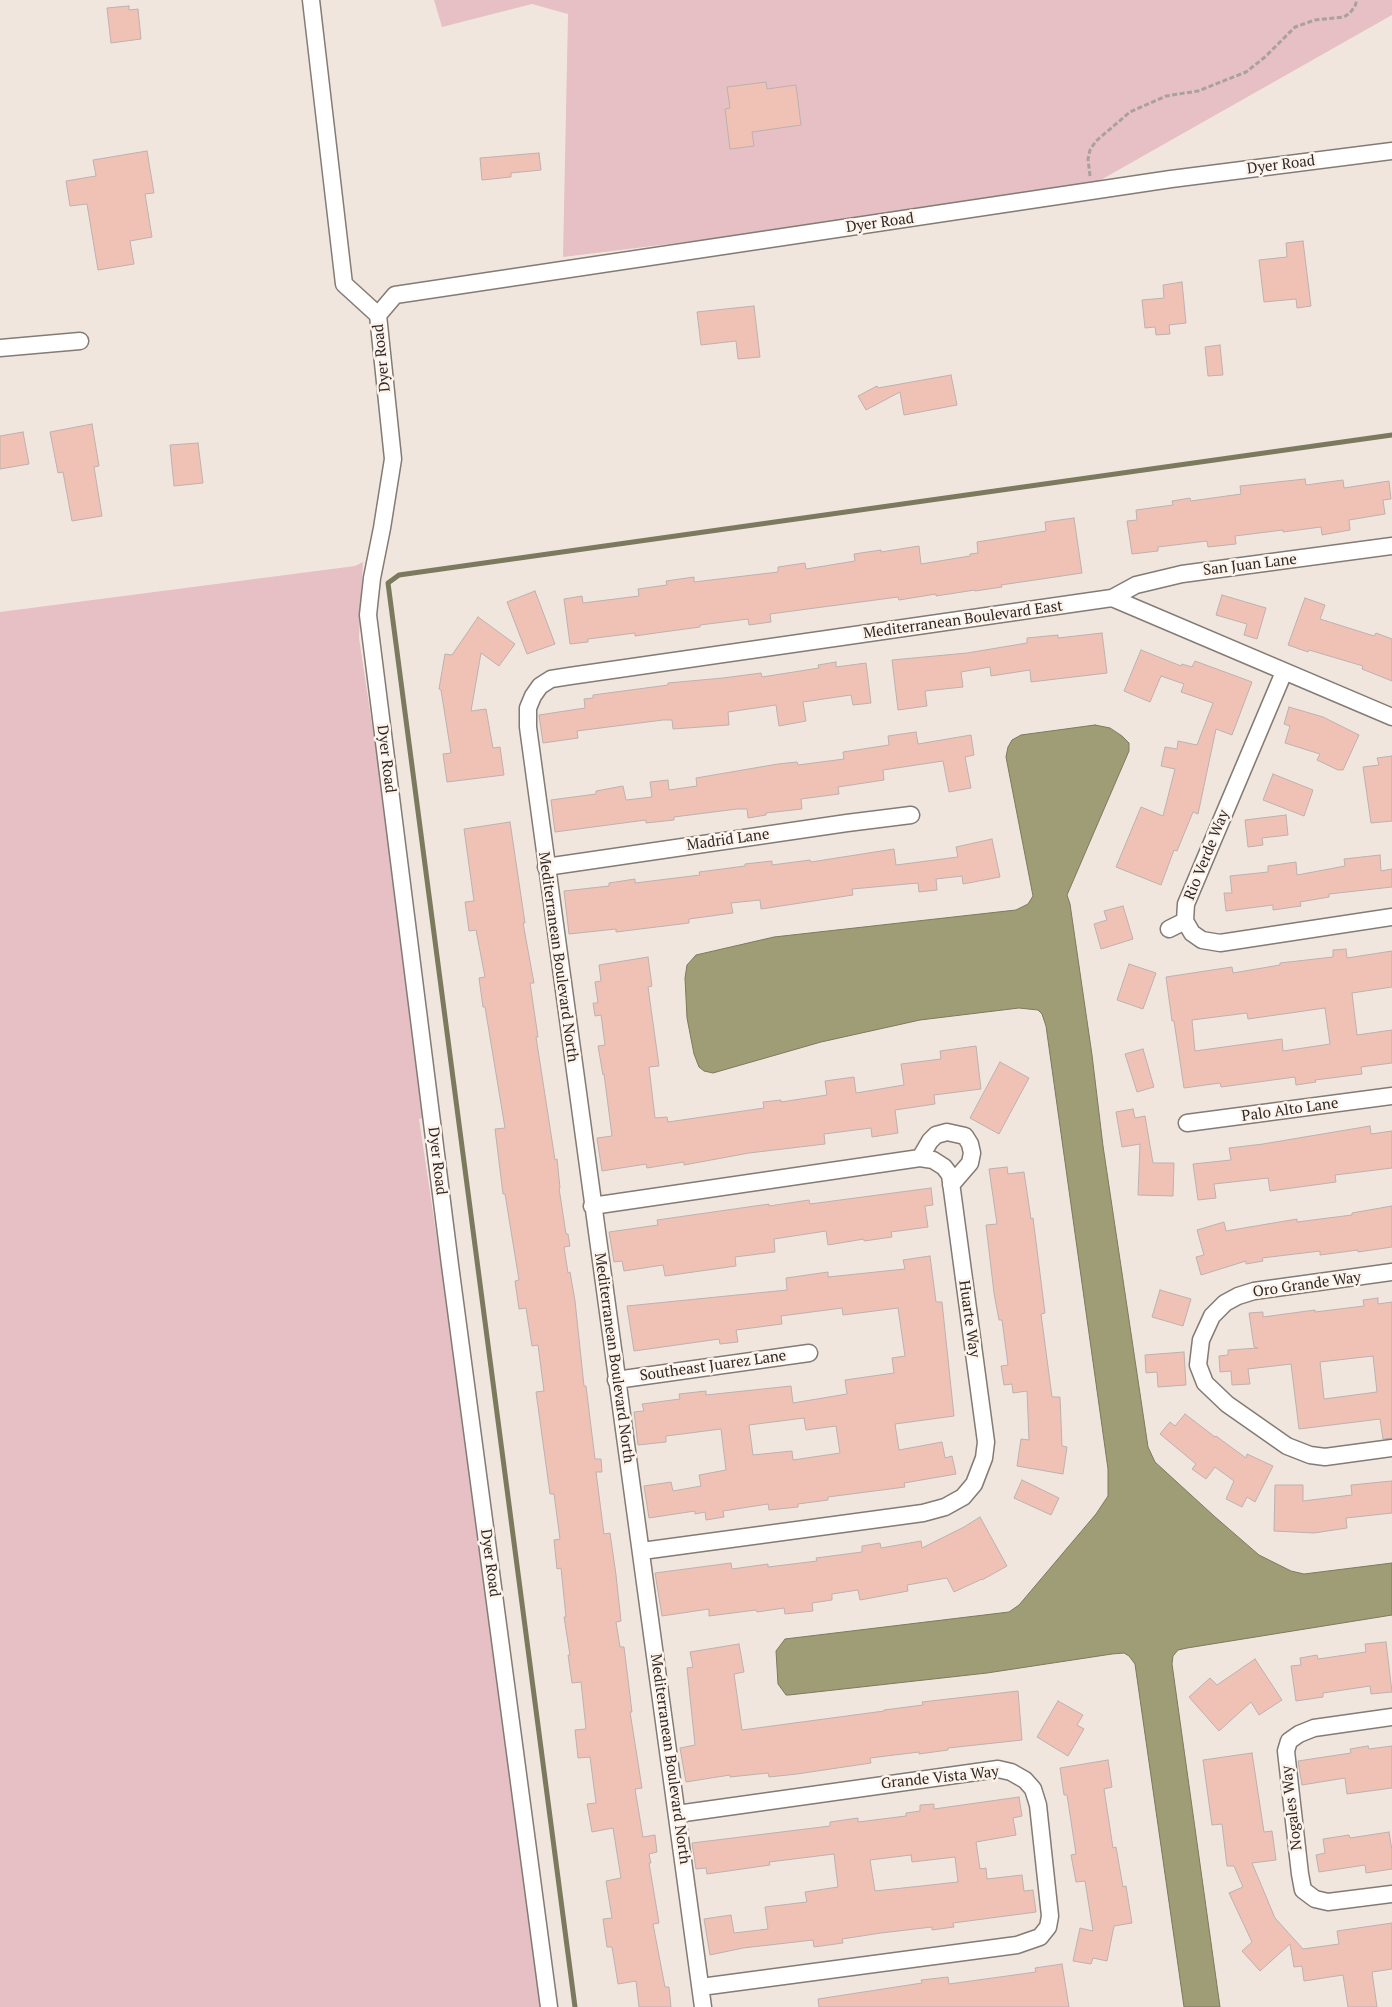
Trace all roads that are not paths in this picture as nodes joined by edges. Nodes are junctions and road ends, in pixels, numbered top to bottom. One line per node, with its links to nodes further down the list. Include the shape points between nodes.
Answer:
1 (311, 0): 3 (street, Dyer Road, via 344,284)
2 (1392, 151): 3 (street, Dyer Road, via 1093,191 395,295)
3 (378, 315): 30 (street, Dyer Road, via 393,458 368,615 450,1266)
4 (80, 341): 5 (street)
5 (0, 348)
6 (1392, 546): 7 (street, San Juan Lane, via 1182,574 1136,585)
7 (1112, 598): 8 (street); 9 (street, Mediterranean Boulevard East, via 551,679 540,686)
8 (1284, 672): 10 (street); 14 (street, Rio Verde Way, via 1186,904)
9 (528, 708): 12 (street, Mediterranean Boulevard North)
10 (1392, 717)
11 (911, 815): 12 (street, Madrid Lane)
12 (546, 867): 20 (street, Mediterranean Boulevard North)
13 (1392, 918): 14 (street, Rio Verde Way, via 1220,942 1202,940 1192,933)
14 (1185, 921): 15 (street)
15 (1169, 928)
16 (1392, 1096): 17 (street, Palo Alto Lane)
17 (1187, 1123)
18 (920, 1158): 19 (street, Huarte Way, via 944,1167 950,1175); 19 (street, via 936,1135 947,1132 965,1136 972,1153 970,1164); 20 (street, Huarte Way)
19 (951, 1185): 25 (street, Huarte Way, via 986,1442 974,1484 963,1497 923,1513)
20 (592, 1206): 23 (street, Mediterranean Boulevard North)
21 (1392, 1272): 24 (street, Oro Grande Way, via 1238,1296 1212,1316 1201,1340 1198,1365 1205,1383 1227,1404 1287,1446 1326,1457)
22 (809, 1353): 23 (street, Southeast Juarez Lane)
23 (616, 1380): 25 (street, Mediterranean Boulevard North)
24 (1392, 1448)
25 (642, 1551): 27 (street, Mediterranean Boulevard North)
26 (1392, 1718): 28 (street, Nogales Way, via 1314,1728 1289,1741 1286,1751 1304,1890 1315,1899 1328,1902)
27 (677, 1814): 29 (street, Mediterranean Boulevard North); 29 (street, Grande Vista Way, via 998,1769 1025,1780 1033,1789 1038,1805 1050,1916 1048,1927 1040,1937 1017,1945)
28 (1392, 1894)
29 (701, 1987): 31 (street, Mediterranean Boulevard North)
30 (549, 2007)
31 (704, 2007)

